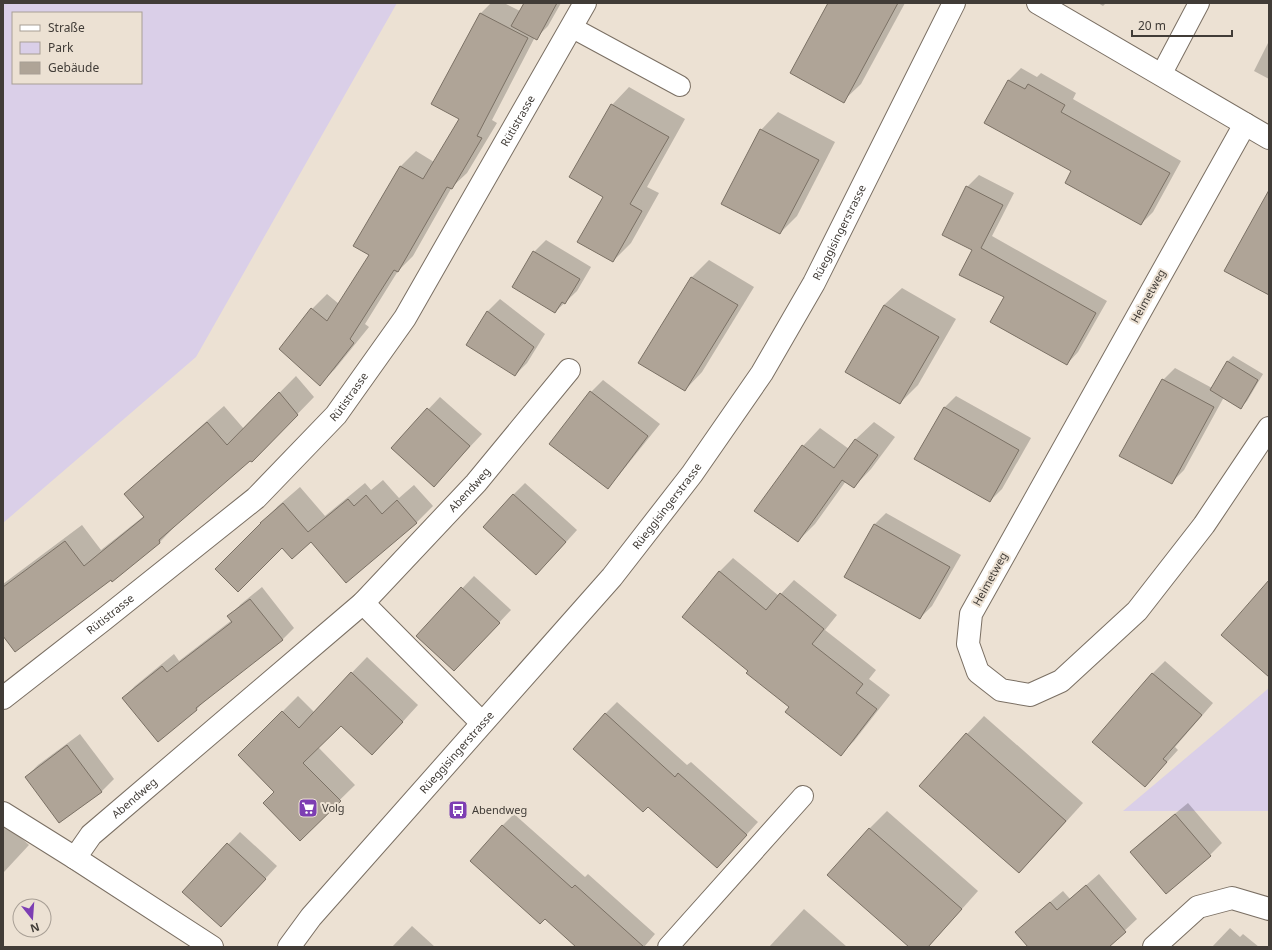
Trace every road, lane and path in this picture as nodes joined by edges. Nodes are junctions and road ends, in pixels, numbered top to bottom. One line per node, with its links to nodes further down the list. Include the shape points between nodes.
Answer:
1 (585, 3): 5 (street, Rütistrasse)
2 (954, 3): 14 (street, Rüeggisingerstrasse, via 814,283 762,373 692,474 612,577)
3 (1038, 3): 6 (street)
4 (1199, 3): 6 (lane)
5 (571, 27): 7 (lane); 13 (street, Rütistrasse, via 405,318 336,415 256,498)
6 (1161, 75): 8 (street)
7 (680, 86)
8 (1244, 124): 9 (street); 11 (street, Heimetweg, via 970,614 968,644 978,672 1001,690 1030,695 1061,682 1137,611 1204,525)
9 (1269, 138)
10 (569, 370): 12 (street, Abendweg, via 476,483)
11 (1269, 428)
12 (363, 603): 14 (street); 17 (street, Abendweg, via 91,835)
13 (3, 698)
14 (482, 723): 20 (street, Rüeggisingerstrasse, via 311,917)
15 (803, 796): 21 (lane)
16 (3, 813): 17 (street)
17 (75, 858): 19 (street)
18 (1269, 909): 22 (street, via 1232,898 1198,907)
19 (212, 947)
20 (289, 947)
21 (668, 947)
22 (1154, 947)

